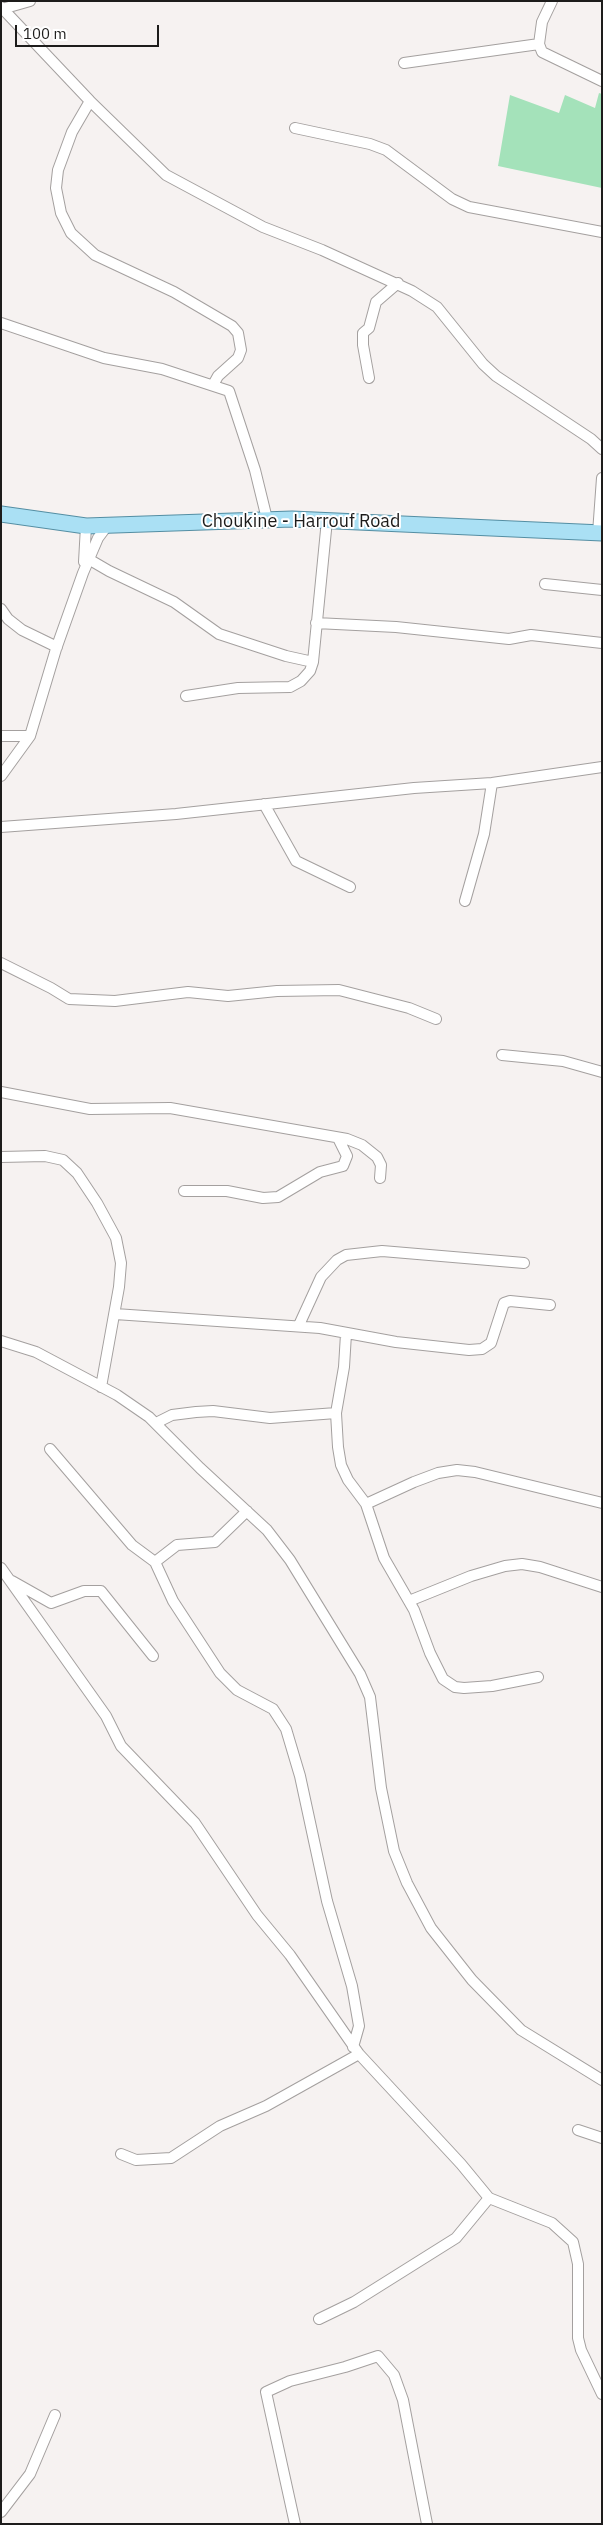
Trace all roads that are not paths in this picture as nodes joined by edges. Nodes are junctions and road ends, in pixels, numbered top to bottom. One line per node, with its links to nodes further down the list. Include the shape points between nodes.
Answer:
1 (30, 1): 3 (street)
2 (552, 1): 4 (street, via 542,22)
3 (2, 8): 7 (street)
4 (539, 44): 5 (street); 6 (street, via 542,52)
5 (404, 63)
6 (602, 81)
7 (90, 101): 10 (street, via 166,176 263,228); 13 (street, via 72,132 58,170 56,188 61,213 71,233 95,255 174,292 232,326 238,333 241,350 238,358)
8 (295, 128): 9 (street, via 386,150 452,199 469,207)
9 (602, 232)
10 (398, 283): 12 (street, via 376,302 369,328 364,333); 14 (street, via 436,307 496,376)
11 (1, 323): 13 (street, via 104,358 162,369)
12 (369, 378)
13 (213, 385): 17 (street, via 228,391 255,470)
14 (602, 448)
15 (602, 478): 21 (street)
16 (1, 514): 19 (main road, Choukine - Harrouf Road)
17 (267, 519): 18 (main road, Choukine - Harrouf Road); 20 (main road, Choukine - Harrouf Road)
18 (327, 520): 21 (main road, Choukine - Harrouf Road); 26 (street)
19 (86, 526): 20 (main road, Choukine - Harrouf Road); 22 (street)
20 (107, 526): 22 (street)
21 (600, 533)
22 (87, 558): 28 (street); 29 (street, via 174,602 219,634)
23 (545, 584): 24 (street)
24 (602, 590)
25 (1, 609): 28 (street, via 22,630)
26 (316, 623): 27 (street, via 396,627 510,639 531,635); 29 (street)
27 (602, 642)
28 (57, 647): 32 (street)
29 (313, 662): 30 (street, via 301,681 290,687 238,688)
30 (186, 696)
31 (1, 736): 32 (street)
32 (30, 736): 34 (street)
33 (602, 767): 35 (street)
34 (1, 776)
35 (492, 783): 36 (street); 39 (street, via 484,834)
36 (264, 804): 37 (street); 38 (street, via 296,861)
37 (1, 827)
38 (350, 887)
39 (465, 902)
40 (1, 963): 41 (street, via 69,999 115,1001 188,992 228,996 339,990 409,1008)
41 (436, 1019)
42 (502, 1055): 43 (street, via 563,1061)
43 (602, 1072)
44 (1, 1092): 45 (street, via 90,1110 177,1109)
45 (338, 1138): 47 (street, via 372,1151 381,1165); 48 (street, via 347,1156 343,1166 310,1177 278,1197 263,1198 227,1191)
46 (1, 1158): 51 (street, via 56,1157 77,1174 97,1203 120,1249)
47 (380, 1178)
48 (184, 1192)
49 (524, 1263): 52 (street, via 382,1251 346,1255 321,1277)
50 (550, 1305): 53 (street, via 504,1303 491,1343 482,1349)
51 (115, 1314): 52 (street); 55 (street)
52 (299, 1326): 53 (street)
53 (346, 1334): 56 (street)
54 (1, 1341): 55 (street, via 36,1352)
55 (101, 1387): 57 (street)
56 (336, 1413): 57 (street, via 270,1418 213,1411 172,1415); 60 (street, via 341,1465)
57 (156, 1423): 61 (street)
58 (50, 1449): 62 (street, via 132,1545)
59 (602, 1503): 60 (street, via 457,1470 438,1473)
60 (366, 1504): 66 (street, via 384,1558)
61 (247, 1511): 62 (street, via 215,1542 177,1545); 70 (street, via 267,1530 290,1560 360,1674 370,1697 381,1788 394,1851 431,1928 472,1980 521,2030)
62 (154, 1562): 69 (street, via 172,1601 220,1673 237,1690 273,1709 286,1729 352,1986 359,2026)
63 (1, 1568): 64 (street)
64 (8, 1579): 67 (street, via 51,1602 84,1591 101,1591); 69 (street, via 101,1709 120,1746 195,1823)
65 (602, 1586): 66 (street, via 522,1564 471,1576)
66 (409, 1601): 68 (street, via 438,1670 448,1684 464,1688 492,1686)
67 (153, 1656)
68 (538, 1677)
69 (356, 2051): 73 (street, via 266,2106 220,2126 170,2158 136,2160); 74 (street)
70 (602, 2080)
71 (578, 2130): 72 (street)
72 (602, 2138)
73 (120, 2154)
74 (490, 2198): 75 (street, via 456,2238 363,2296); 76 (street, via 552,2223 573,2242 578,2264 578,2338)
75 (319, 2319)
76 (602, 2394)
77 (55, 2415): 78 (street, via 30,2474)
78 (1, 2512)
79 (295, 2524): 80 (street, via 266,2392 290,2381 345,2368 378,2356 394,2375 403,2400)
80 (426, 2524)

